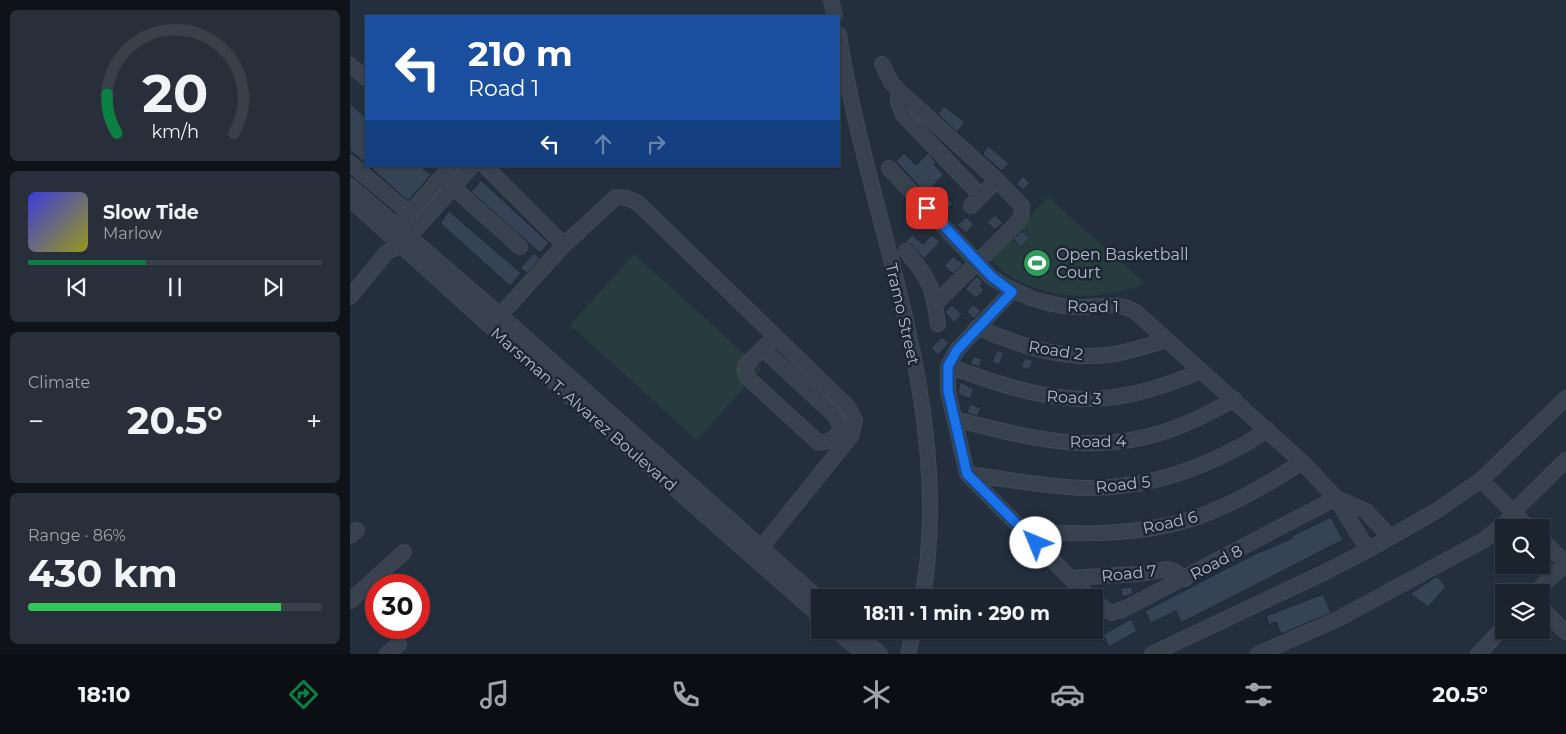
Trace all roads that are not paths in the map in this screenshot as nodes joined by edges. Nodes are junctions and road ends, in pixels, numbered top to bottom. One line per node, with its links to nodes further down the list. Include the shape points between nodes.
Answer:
1 (831, 0): 2 (street)
2 (835, 15)
3 (840, 40): 59 (street, Tramo Street, via 856,120 899,289 926,424 930,522)
4 (882, 64): 7 (street)
5 (350, 65): 6 (street)
6 (365, 77)
7 (899, 91): 14 (street); 14 (street, via 898,101 903,115 976,201)
8 (350, 163): 18 (street)
9 (450, 167): 13 (street)
10 (471, 167): 16 (street)
11 (486, 167): 21 (street)
12 (889, 168): 25 (street, Road 1)
13 (441, 178): 16 (street); 18 (street)
14 (997, 180): 25 (street, via 1019,201 1023,212 1016,224)
15 (350, 186): 19 (street, Marsman T. Alvarez Boulevard)
16 (453, 187): 20 (street); 22 (street)
17 (350, 199): 19 (street, Marsman T. Alvarez Boulevard)
18 (410, 214): 19 (street)
19 (394, 230): 20 (street, Marsman T. Alvarez Boulevard); 23 (street)
20 (406, 241): 23 (street); 29 (street, Marsman T. Alvarez Boulevard); 31 (street, Marsman T. Alvarez Boulevard)
21 (564, 245): 29 (street); 33 (street, via 616,197 627,198 638,203)
22 (520, 247)
23 (387, 252): 27 (street)
24 (906, 252): 28 (street, via 930,282)
25 (978, 262): 26 (street, Road 1); 28 (street)
26 (1012, 292): 32 (street); 34 (street, Road 1, via 1077,307 1128,306)
27 (350, 297)
28 (935, 304): 30 (street)
29 (500, 315): 31 (street); 54 (street, Marsman T. Alvarez Boulevard)
30 (938, 324)
31 (491, 327): 54 (street, Marsman T. Alvarez Boulevard)
32 (977, 327): 34 (street, Road 2, via 1000,338 1062,354 1112,354); 36 (street)
33 (774, 337): 35 (street); 54 (street, via 848,407 855,420 850,436)
34 (1166, 340): 37 (street, Road 1)
35 (763, 349): 35 (street, via 745,366 748,378 819,442 831,442 841,427 834,415)
36 (948, 366): 37 (street, Road 3, via 1031,394 1098,400 1152,390); 40 (street, via 948,391)
37 (1200, 371): 39 (street, Road 1)
38 (1566, 398): 45 (street)
39 (1234, 399): 40 (street, Road 4, via 1191,422 1129,442 1083,444 1057,441); 41 (street, Road 1)
40 (955, 419): 44 (street)
41 (1268, 430): 43 (street, Road 1); 44 (street, Road 5, via 1190,472 1143,484 1084,488)
42 (1566, 460): 47 (street)
43 (1302, 462): 46 (street, Road 1); 49 (street, Road 6, via 1247,496 1190,520 1119,532)
44 (967, 474): 49 (street)
45 (1481, 480): 47 (street); 50 (street, via 1436,511)
46 (1336, 498): 50 (street, via 1366,511); 52 (street); 57 (street, Road 8)
47 (1515, 513): 48 (street); 77 (street, via 1484,540 1338,620)
48 (1521, 519)
49 (1025, 532): 56 (street)
50 (1390, 536): 52 (street)
51 (1550, 548): 55 (street)
52 (1368, 550): 76 (street)
53 (404, 552): 62 (street)
54 (757, 553): 61 (street, Marsman T. Alvarez Boulevard); 63 (street, Marsman T. Alvarez Boulevard)
55 (1566, 563): 58 (street)
56 (1070, 578): 57 (street, Road 7, via 1168,569); 60 (street)
57 (1185, 579): 64 (street, Road 8, via 1117,612 1111,613)
58 (1544, 584)
59 (924, 589)
60 (1081, 589)
61 (811, 593)
62 (350, 601)
63 (811, 607)
64 (1103, 608)
65 (1550, 617): 66 (street)
66 (1566, 632)
67 (1495, 636): 78 (street)
68 (846, 639): 73 (street)
69 (863, 639): 74 (street)
70 (912, 639): 75 (street)
71 (398, 644): 72 (street)
72 (387, 654)
73 (864, 654)
74 (880, 654)
75 (908, 654)
76 (1152, 654)
77 (1258, 654)
78 (1478, 654)

